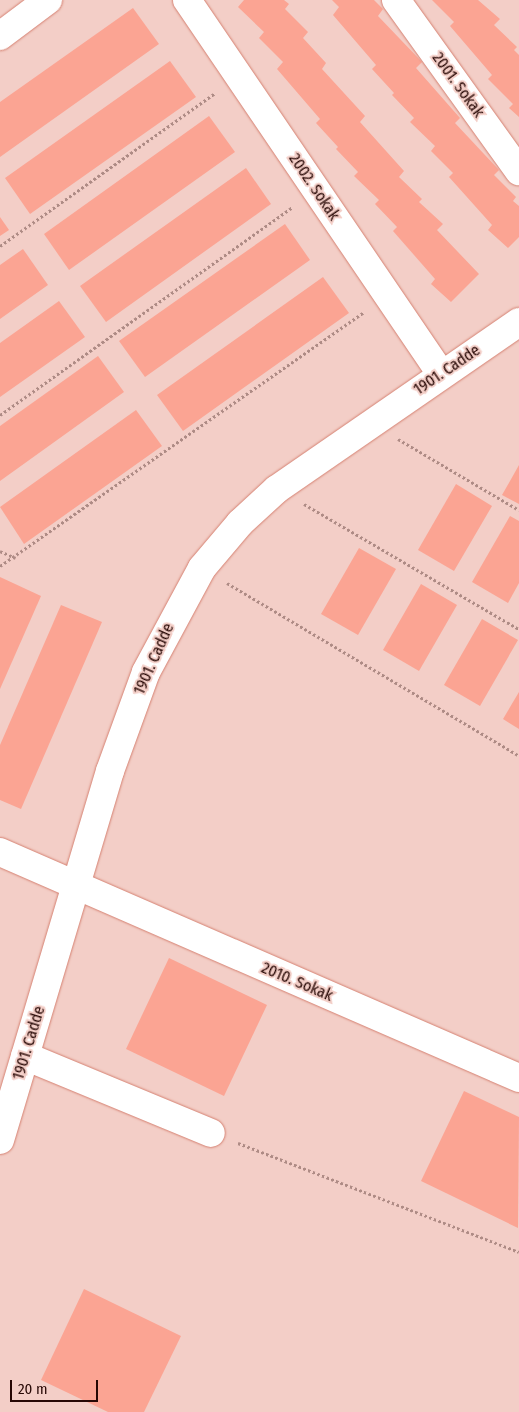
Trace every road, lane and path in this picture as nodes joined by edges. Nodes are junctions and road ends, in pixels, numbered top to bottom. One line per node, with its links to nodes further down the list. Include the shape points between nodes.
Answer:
1 (48, 0): 4 (street)
2 (187, 0): 5 (street, 2002. Sokak)
3 (396, 0): 6 (street, 2001. Sokak)
4 (0, 36)
5 (239, 76): 7 (street, 2002. Sokak); 8 (path)
6 (519, 171)
7 (317, 190): 9 (street, 2002. Sokak); 12 (path)
8 (0, 246)
9 (388, 295): 11 (street, 2002. Sokak); 17 (path)
10 (519, 322): 11 (street, 1901. Cadde)
11 (441, 374): 13 (street, 1901. Cadde)
12 (0, 415)
13 (370, 423): 14 (street, 1901. Cadde); 15 (path)
14 (277, 489): 19 (street, 1901. Cadde, via 240,523); 20 (path)
15 (519, 510)
16 (0, 551): 17 (path)
17 (16, 558): 18 (path)
18 (0, 566)
19 (202, 568): 21 (path); 23 (street, 1901. Cadde, via 146,672 110,771)
20 (519, 629)
21 (519, 756)
22 (0, 852): 23 (street, 2010. Sokak)
23 (76, 887): 24 (street, 1901. Cadde); 25 (street, 2010. Sokak)
24 (25, 1056): 26 (street); 27 (street, 1901. Cadde)
25 (519, 1078)
26 (211, 1133): 28 (path)
27 (0, 1140)
28 (519, 1252)

